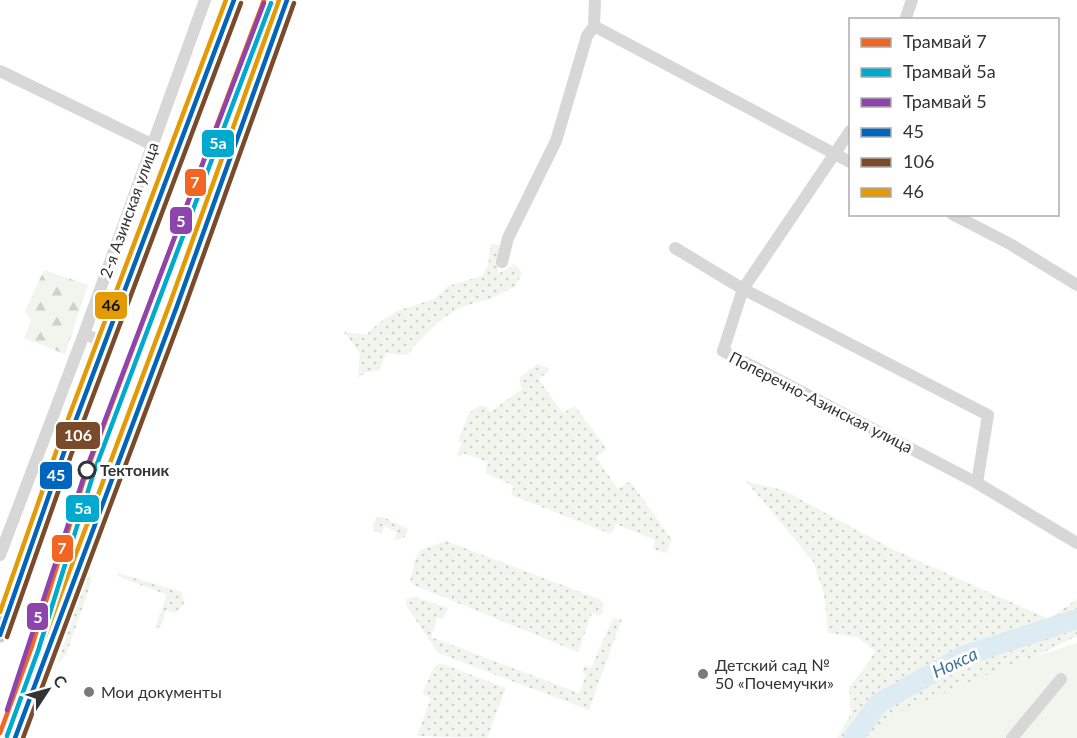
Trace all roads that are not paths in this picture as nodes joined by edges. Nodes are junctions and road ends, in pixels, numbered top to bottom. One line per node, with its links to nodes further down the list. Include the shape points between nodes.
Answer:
1 (206, 0): 10 (street, 2-я Азинская улица)
2 (234, 0): 19 (main road)
3 (287, 0): 25 (main road)
4 (595, 0): 7 (street)
5 (912, 0): 6 (street)
6 (906, 18)
7 (594, 26): 11 (street); 15 (street, via 587,36 556,141 508,238)
8 (0, 71): 10 (street)
9 (849, 133): 11 (street, Поперечно-Азинская улица)
10 (153, 144): 18 (street, 2-я Азинская улица)
11 (835, 154): 12 (street); 17 (street, Поперечно-Азинская улица)
12 (849, 161)
13 (956, 216): 16 (street)
14 (675, 248): 17 (street)
15 (502, 262)
16 (1077, 285)
17 (743, 289): 20 (street, via 988,415); 20 (street, Поперечно-Азинская улица, via 723,351)
18 (84, 334): 19 (street); 22 (street, 2-я Азинская улица)
19 (106, 343): 23 (main road)
20 (977, 483): 21 (street, Поперечно-Азинская улица)
21 (1077, 543)
22 (0, 555)
23 (0, 636)
24 (1060, 679): 26 (street)
25 (15, 738)
26 (1012, 738)

